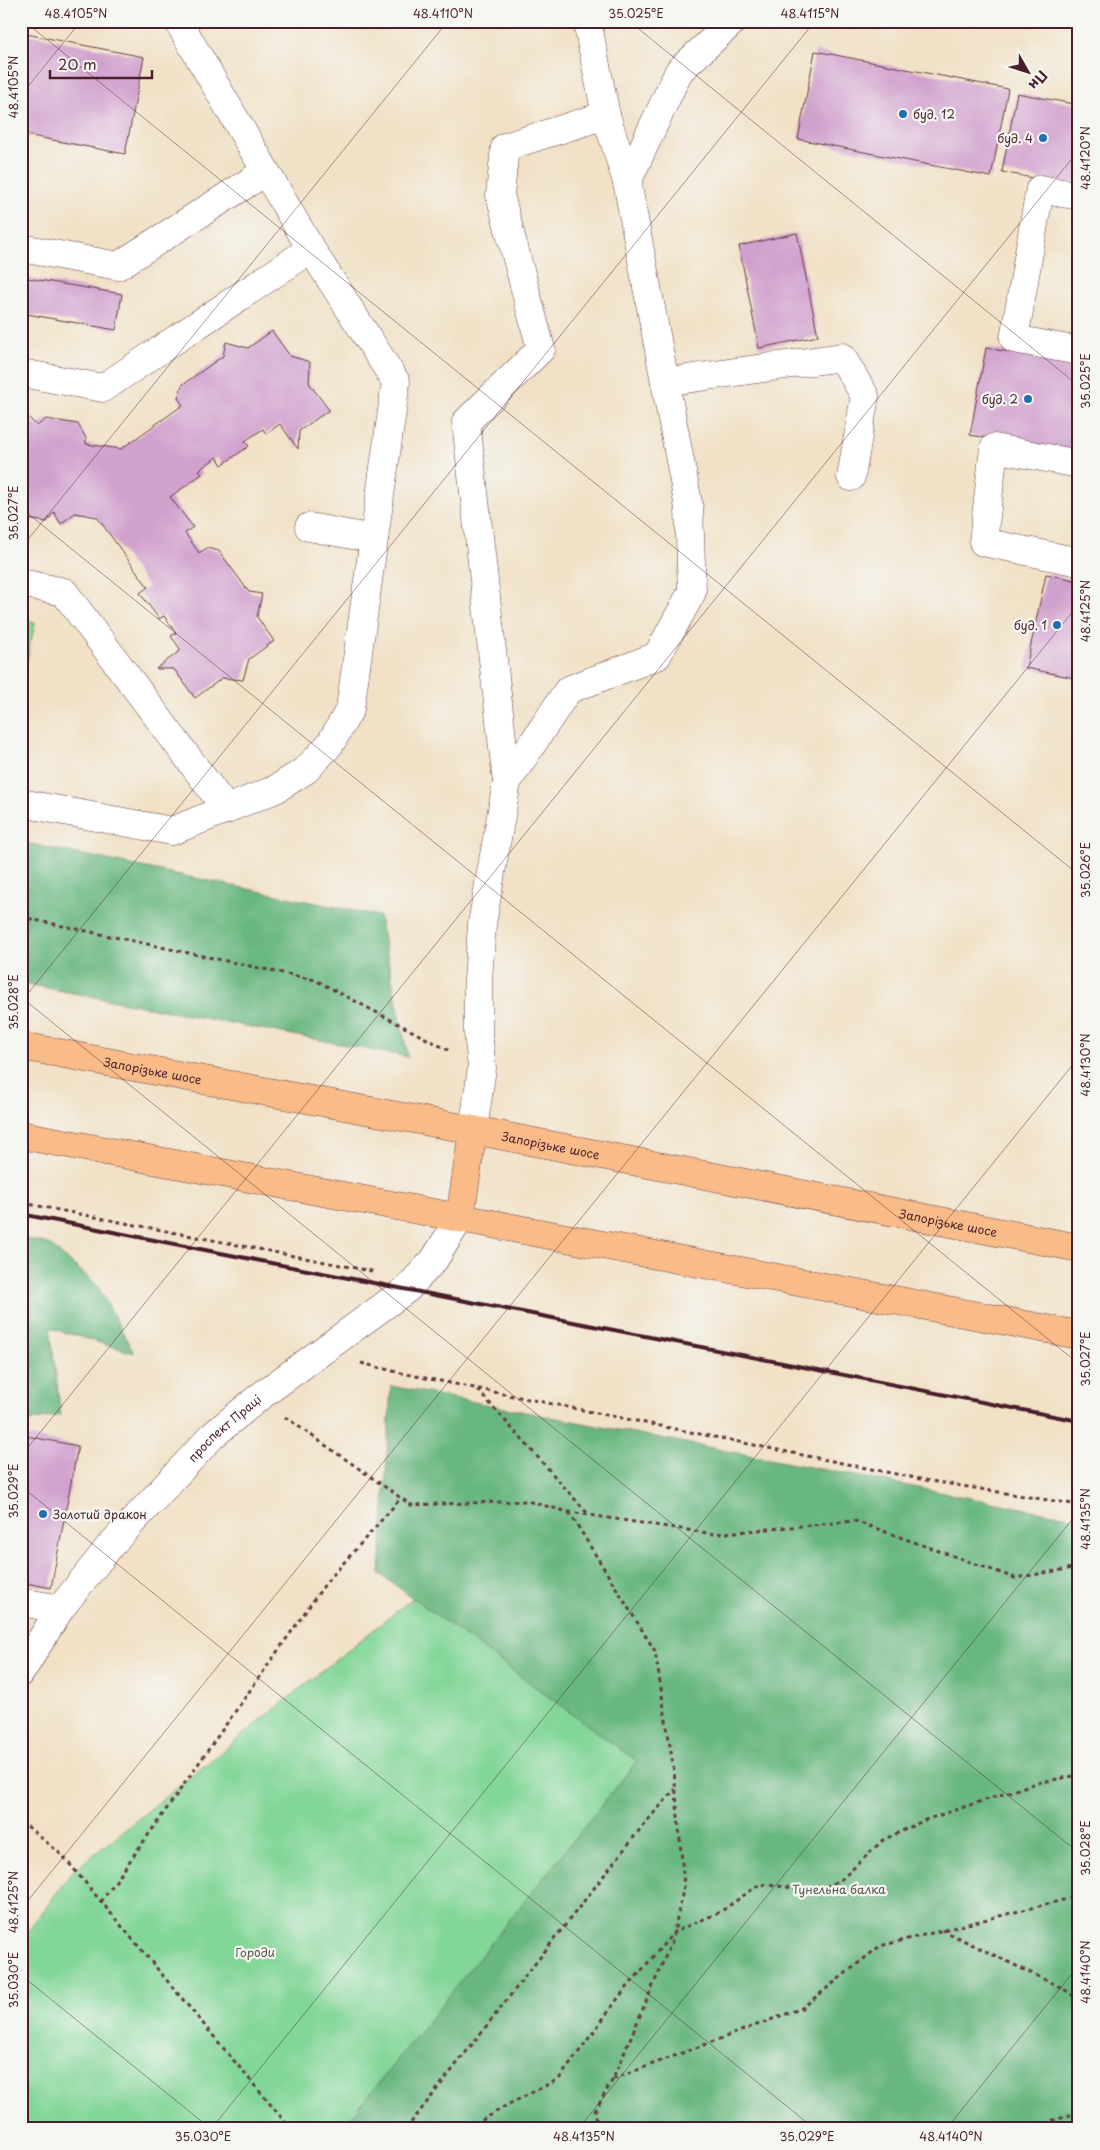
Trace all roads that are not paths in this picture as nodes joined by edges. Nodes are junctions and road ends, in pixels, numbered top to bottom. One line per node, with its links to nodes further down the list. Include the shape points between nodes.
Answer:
1 (178, 21): 5 (street)
2 (587, 21): 4 (street)
3 (733, 21): 6 (street, via 679,70)
4 (606, 115): 6 (street); 19 (street, via 505,148 500,195 541,349 466,422)
5 (265, 172): 8 (street, via 118,266); 9 (street)
6 (627, 182): 12 (street)
7 (1079, 196): 10 (street, via 1040,189 1014,339)
8 (21, 248)
9 (311, 249): 11 (street, via 103,388); 16 (street, via 396,382)
10 (1079, 352)
11 (21, 374)
12 (665, 382): 14 (street, via 842,357 866,396); 19 (street, via 689,508 692,592 656,656 568,690)
13 (1079, 464): 17 (street, via 994,448 983,542)
14 (851, 477)
15 (309, 527): 16 (street)
16 (374, 539): 21 (street, via 350,708 330,744 306,770 276,789)
17 (1079, 562)
18 (21, 583): 21 (street, via 64,592)
19 (507, 782): 23 (street, via 482,924 478,980 482,1068)
20 (21, 802): 21 (street, via 172,831)
21 (227, 810)
22 (21, 1046): 23 (main road, Запорізьке шосе)
23 (473, 1130): 25 (main road); 26 (main road, Запорізьке шосе)
24 (21, 1135): 25 (main road)
25 (460, 1218): 27 (main road); 29 (street, проспект Праці, via 434,1260 408,1289 258,1398 212,1436 110,1546)
26 (1079, 1248)
27 (1079, 1335)
28 (21, 1602): 29 (street)
29 (60, 1610): 30 (street, проспект Праці)
30 (21, 1672)

